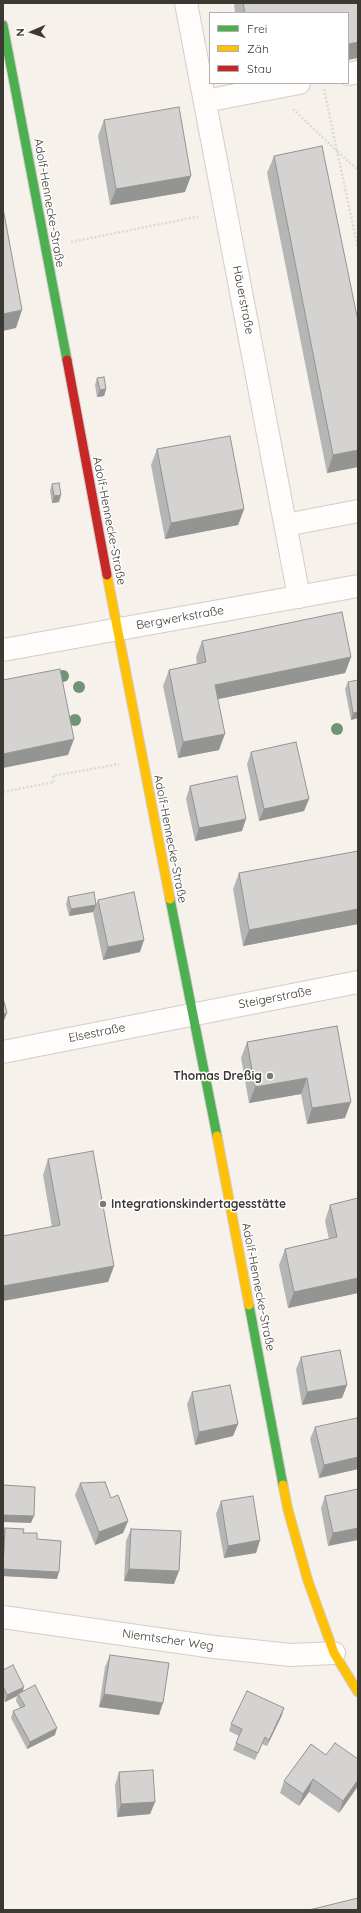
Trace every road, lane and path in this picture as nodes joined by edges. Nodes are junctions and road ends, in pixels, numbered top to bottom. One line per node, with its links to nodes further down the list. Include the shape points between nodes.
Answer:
1 (186, 3): 6 (street, Häuerstraße)
2 (3, 25): 10 (street, Adolf-Hennecke-Straße)
3 (293, 84): 5 (street)
4 (322, 84): 7 (path)
5 (270, 88): 6 (street); 7 (path)
6 (205, 100): 9 (street, Häuerstraße)
7 (337, 151): 8 (path); 11 (path)
8 (358, 170)
9 (226, 211): 10 (path); 13 (street, Häuerstraße)
10 (45, 247): 16 (street, Adolf-Hennecke-Straße)
11 (358, 248)
12 (358, 511): 13 (street)
13 (286, 525): 15 (street, Häuerstraße)
14 (358, 586): 15 (street, Bergwerkstraße)
15 (299, 597): 16 (street, Bergwerkstraße)
16 (117, 629): 17 (street, Bergwerkstraße); 18 (street, Adolf-Hennecke-Straße)
17 (3, 650)
18 (142, 760): 19 (path, via 53,776 54,782); 21 (street, Adolf-Hennecke-Straße)
19 (3, 792)
20 (358, 982): 21 (street, Steigerstraße)
21 (192, 1014): 22 (street, Elsestraße); 24 (street, Adolf-Hennecke-Straße, via 288,1510 308,1581)
22 (3, 1052)
23 (3, 1617): 24 (street, Niemtscher Weg, via 290,1656)
24 (334, 1653): 25 (street, Adolf-Hennecke-Straße)
25 (358, 1692)

